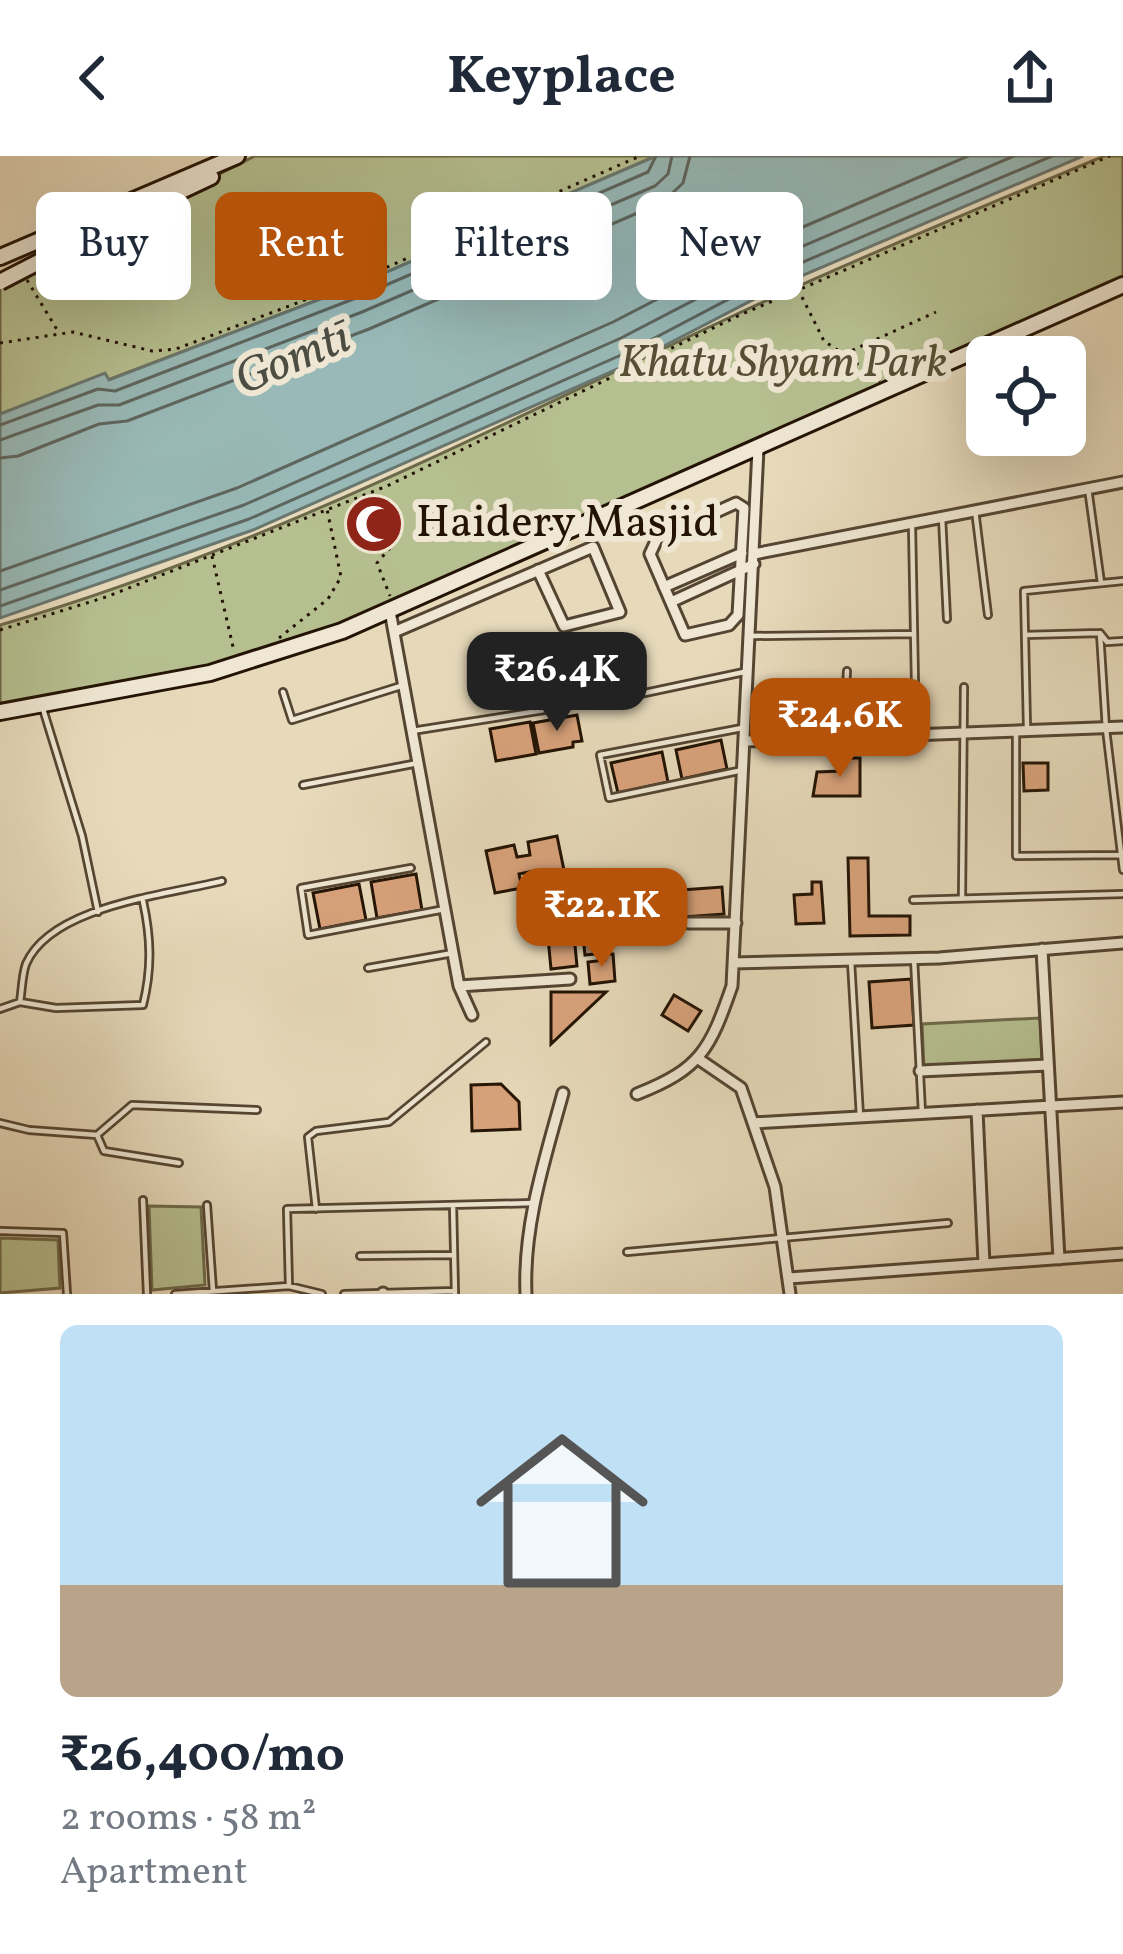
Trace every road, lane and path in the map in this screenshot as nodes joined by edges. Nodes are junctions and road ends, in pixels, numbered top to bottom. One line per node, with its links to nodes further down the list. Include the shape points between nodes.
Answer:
1 (237, 156): 5 (street)
2 (252, 156): 7 (street, bridge)
3 (640, 156): 13 (path, via 176,350)
4 (1110, 156): 9 (path)
5 (0, 256)
6 (23, 273): 13 (path)
7 (0, 281)
8 (1123, 285): 16 (street)
9 (803, 287)
10 (803, 299): 15 (path, via 824,341)
11 (775, 300): 21 (path)
12 (936, 312): 15 (path)
13 (59, 333): 14 (path)
14 (0, 343)
15 (844, 354): 16 (path)
16 (891, 390): 17 (street)
17 (758, 449): 25 (street); 33 (street)
18 (1123, 482): 19 (street)
19 (1088, 487): 22 (street); 30 (lane)
20 (384, 507): 33 (path, via 396,541 377,563)
21 (327, 508): 26 (path); 43 (path, via 341,577)
22 (976, 510): 23 (street); 34 (lane)
23 (942, 517): 24 (street); 35 (lane)
24 (912, 523): 25 (street); 39 (lane)
25 (751, 555): 28 (street); 31 (street); 31 (street, via 745,508 736,503 651,547); 41 (street)
26 (212, 556): 36 (path); 44 (path)
27 (538, 570): 27 (street, via 593,547 620,612 563,626); 37 (street)
28 (740, 570): 32 (street); 32 (street, via 739,615 729,626 685,635)
29 (1123, 581): 30 (lane)
30 (1102, 583): 40 (lane, via 1024,590)
31 (664, 587): 32 (street)
32 (670, 602)
33 (393, 609): 37 (street); 43 (street)
34 (988, 615)
35 (947, 619)
36 (0, 630)
37 (394, 632): 47 (street)
38 (1100, 633): 40 (lane); 42 (lane, via 1107,642); 56 (lane)
39 (914, 634): 41 (lane); 60 (lane)
40 (1025, 635): 58 (lane)
41 (751, 636): 45 (street)
42 (1123, 641)
43 (270, 654): 44 (street)
44 (236, 665): 50 (street)
45 (750, 671): 51 (lane); 54 (street)
46 (847, 671): 61 (lane)
47 (404, 685): 49 (lane, via 292,720); 57 (street)
48 (964, 687): 59 (lane)
49 (283, 692)
50 (42, 705): 53 (street); 76 (lane)
51 (588, 705)
52 (557, 708): 57 (lane)
53 (0, 712)
54 (747, 727): 62 (street); 64 (lane, via 600,755 609,798)
55 (1123, 727): 56 (street)
56 (1106, 729): 58 (street); 66 (lane)
57 (412, 731): 63 (street)
58 (1021, 733): 59 (street); 67 (lane, via 1016,856)
59 (965, 735): 60 (street); 72 (lane)
60 (916, 736): 61 (street)
61 (843, 738): 62 (street)
62 (747, 741): 64 (street)
63 (418, 763): 65 (lane); 75 (street)
64 (746, 770): 78 (street)
65 (303, 785)
66 (1121, 842): 67 (lane)
67 (1121, 855): 69 (lane)
68 (411, 868): 75 (lane, via 301,888 308,935)
69 (1123, 870)
70 (221, 881): 74 (lane)
71 (1123, 894): 72 (lane)
72 (962, 898): 73 (lane)
73 (914, 900)
74 (142, 901): 76 (lane); 88 (lane, via 151,936 142,1005)
75 (445, 909): 81 (street)
76 (98, 911): 88 (lane, via 40,942 25,966)
77 (688, 923): 78 (street)
78 (736, 923): 84 (street)
79 (1123, 943): 80 (street)
80 (1042, 949): 82 (street); 93 (street)
81 (453, 953): 85 (lane); 87 (street)
82 (914, 958): 83 (street); 94 (lane)
83 (851, 960): 84 (street); 102 (lane)
84 (733, 963): 92 (street, via 732,986)
85 (368, 968)
86 (570, 980): 87 (street)
87 (459, 986): 90 (street)
88 (20, 1002): 89 (lane)
89 (0, 1009)
90 (472, 1015)
91 (486, 1042): 111 (lane, via 389,1122 308,1137)
92 (700, 1060): 96 (street); 104 (street, via 741,1088)
93 (1048, 1065): 94 (street); 98 (street)
94 (920, 1071): 101 (lane)
95 (562, 1093): 108 (street)
96 (637, 1094)
97 (1123, 1102): 98 (street)
98 (1051, 1106): 100 (street); 119 (street)
99 (257, 1110): 105 (lane, via 132,1105)
100 (977, 1110): 101 (street); 120 (street)
101 (922, 1113): 102 (street)
102 (860, 1117): 104 (street)
103 (0, 1123): 105 (lane)
104 (753, 1123): 114 (street)
105 (97, 1135): 106 (lane, via 115,1154)
106 (179, 1163)
107 (143, 1200): 127 (lane)
108 (534, 1203): 110 (lane); 131 (street)
109 (207, 1205): 123 (lane)
110 (453, 1205): 111 (lane); 117 (lane)
111 (316, 1209): 122 (lane, via 287,1209)
112 (948, 1223): 114 (lane)
113 (0, 1231): 126 (lane, via 64,1233)
114 (785, 1236): 115 (lane); 121 (street)
115 (627, 1252)
116 (1123, 1254): 119 (street)
117 (454, 1255): 118 (lane); 124 (lane)
118 (360, 1256)
119 (1060, 1258): 120 (street)
120 (984, 1264): 121 (street)
121 (789, 1278): 132 (street)
122 (289, 1286): 123 (lane); 129 (lane)
123 (213, 1291): 128 (lane)
124 (455, 1292): 125 (lane)
125 (383, 1293): 130 (lane)
126 (67, 1294)
127 (147, 1294)
128 (175, 1294)
129 (322, 1294)
130 (344, 1294)
131 (526, 1294)
132 (790, 1294)

